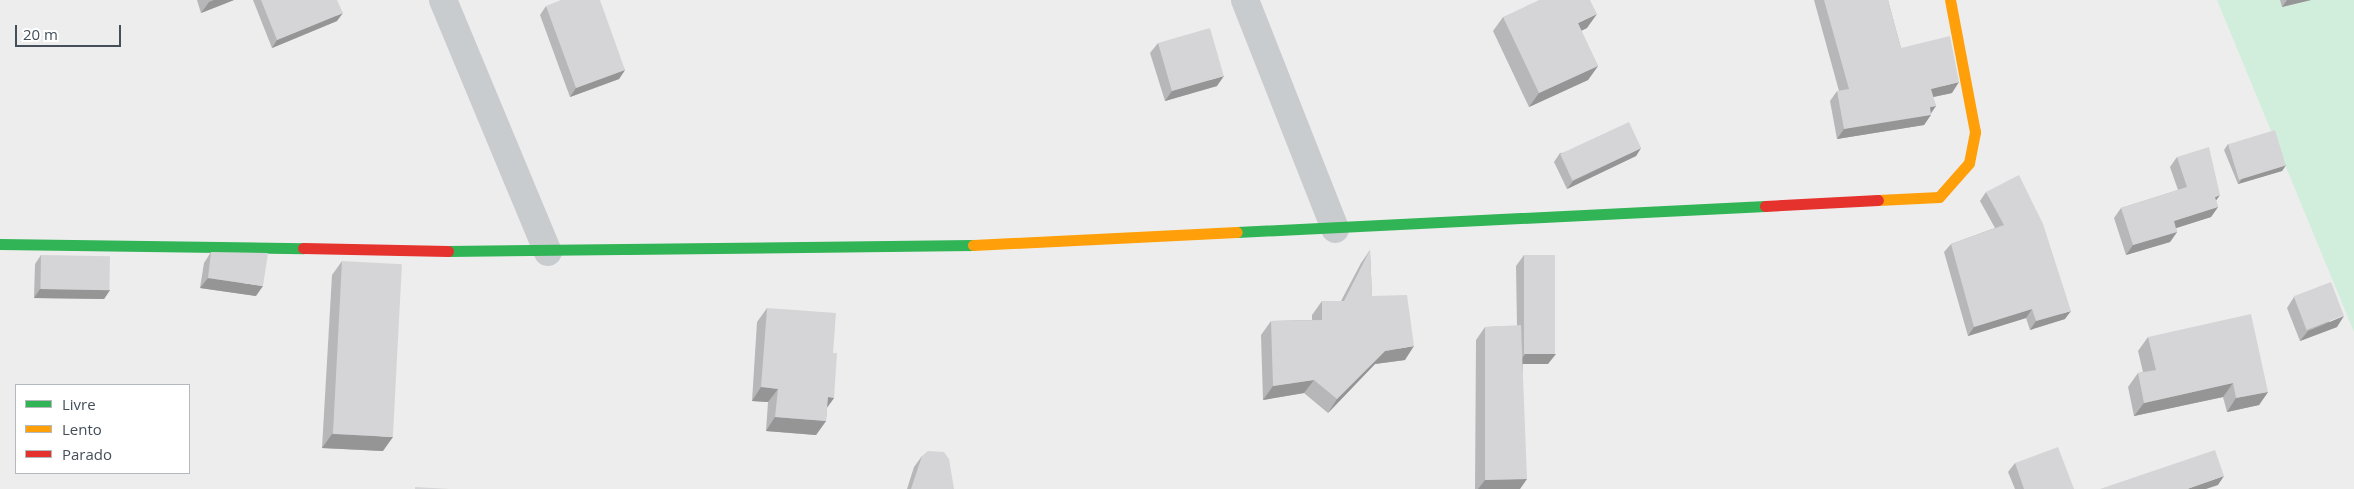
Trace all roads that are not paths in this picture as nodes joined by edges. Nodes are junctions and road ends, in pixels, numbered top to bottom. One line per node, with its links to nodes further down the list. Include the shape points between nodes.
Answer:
1 (443, 0): 6 (street)
2 (1245, 0): 4 (street)
3 (1950, 0): 4 (street, via 1975,132 1969,163 1939,198)
4 (1335, 229): 6 (street, via 953,246)
5 (0, 244): 6 (street)
6 (548, 252)

